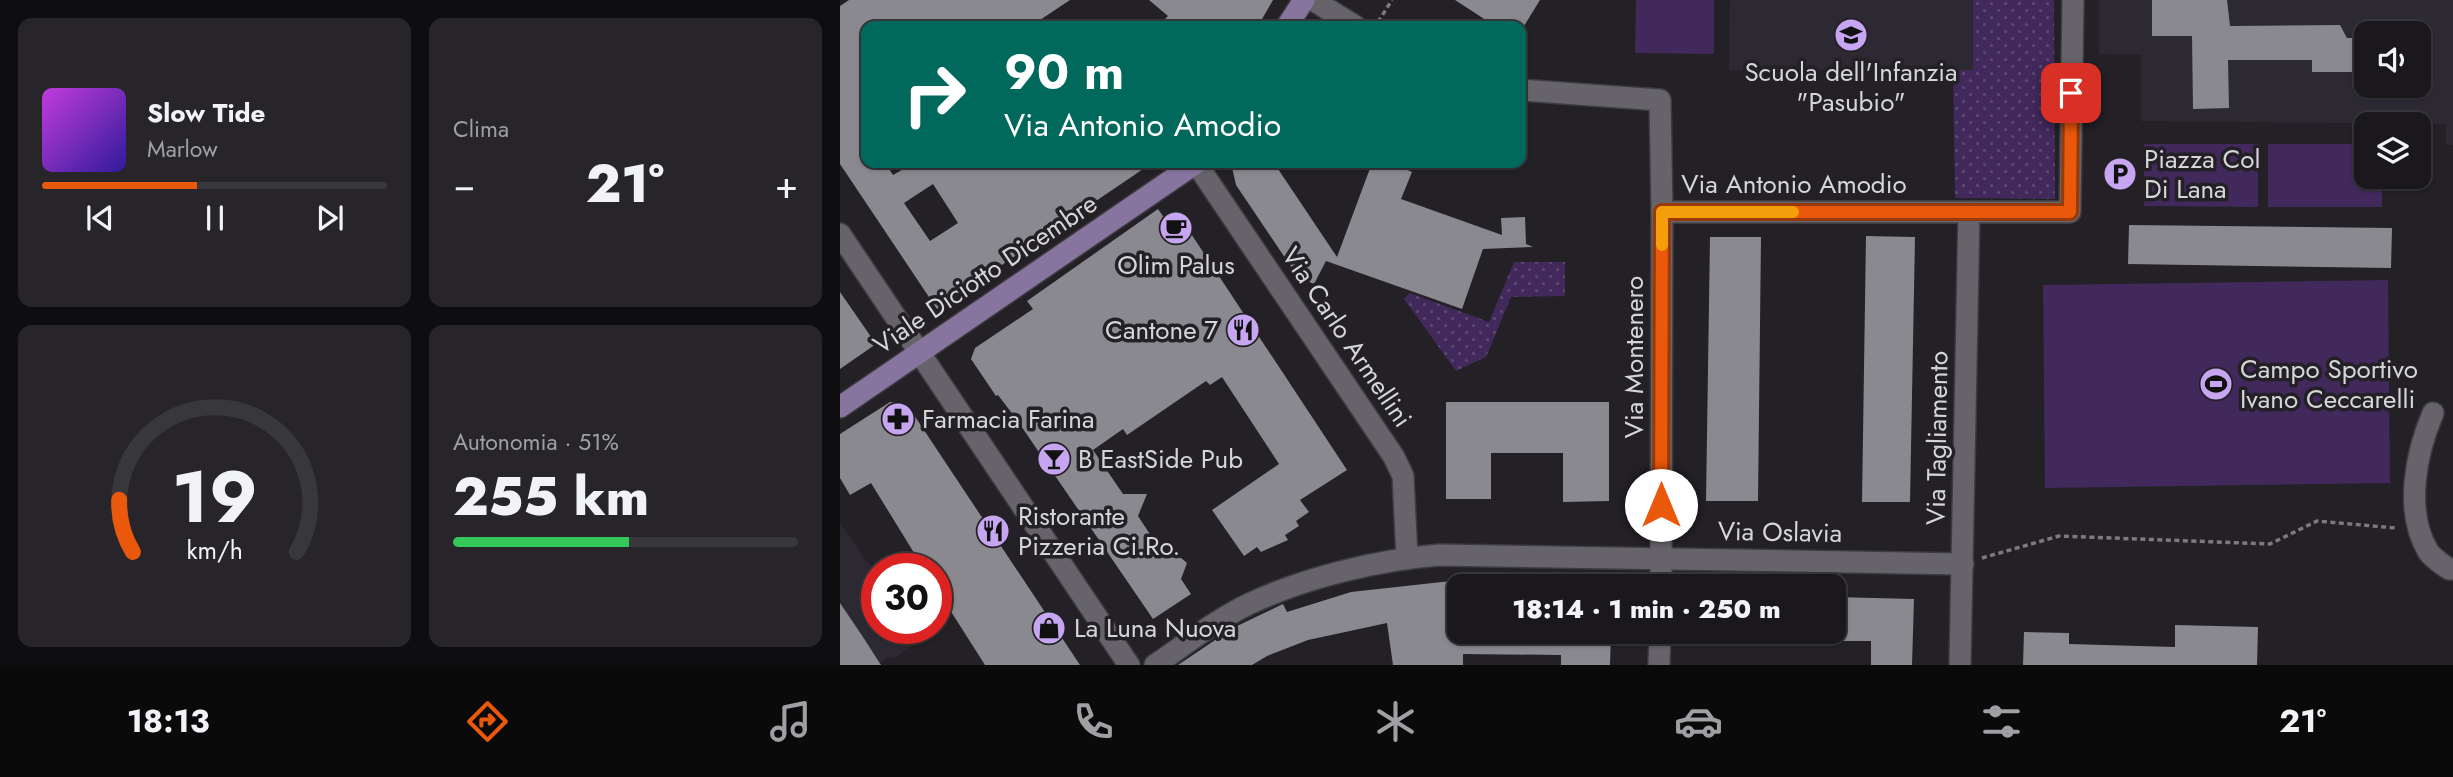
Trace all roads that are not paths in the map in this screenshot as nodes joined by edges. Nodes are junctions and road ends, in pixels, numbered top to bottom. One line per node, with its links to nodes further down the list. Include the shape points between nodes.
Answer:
1 (1304, 0): 4 (main road)
2 (1313, 0): 5 (street)
3 (2073, 0): 10 (street, via 2070,212)
4 (1290, 21)
5 (1347, 21)
6 (1526, 90): 9 (street, Via Antonio Amodio, via 1660,100)
7 (1189, 168): 12 (main road, Viale Diciotto Dicembre)
8 (1199, 168): 15 (street, Via Carlo Armellini, via 1394,457 1403,476)
9 (1662, 212): 10 (street, Via Antonio Amodio); 16 (street, Via Montenero)
10 (1969, 212): 17 (street, Via Tagliamento)
11 (840, 234): 12 (street)
12 (920, 353): 13 (main road, Viale Diciotto Dicembre); 21 (street)
13 (840, 407)
14 (2432, 414): 18 (street, via 2421,440 2414,488 2420,530 2429,553)
15 (1407, 558): 16 (street, Via Oslavia); 22 (street, Via Oslavia, via 1302,584 1251,603)
16 (1661, 558): 17 (street, Via Oslavia); 19 (street, Via Montenero)
17 (1963, 564): 24 (street, Via Tagliamento)
18 (2451, 569)
19 (1661, 574)
20 (1660, 644): 23 (street)
21 (1129, 665)
22 (1156, 665)
23 (1659, 665)
24 (1960, 665)

